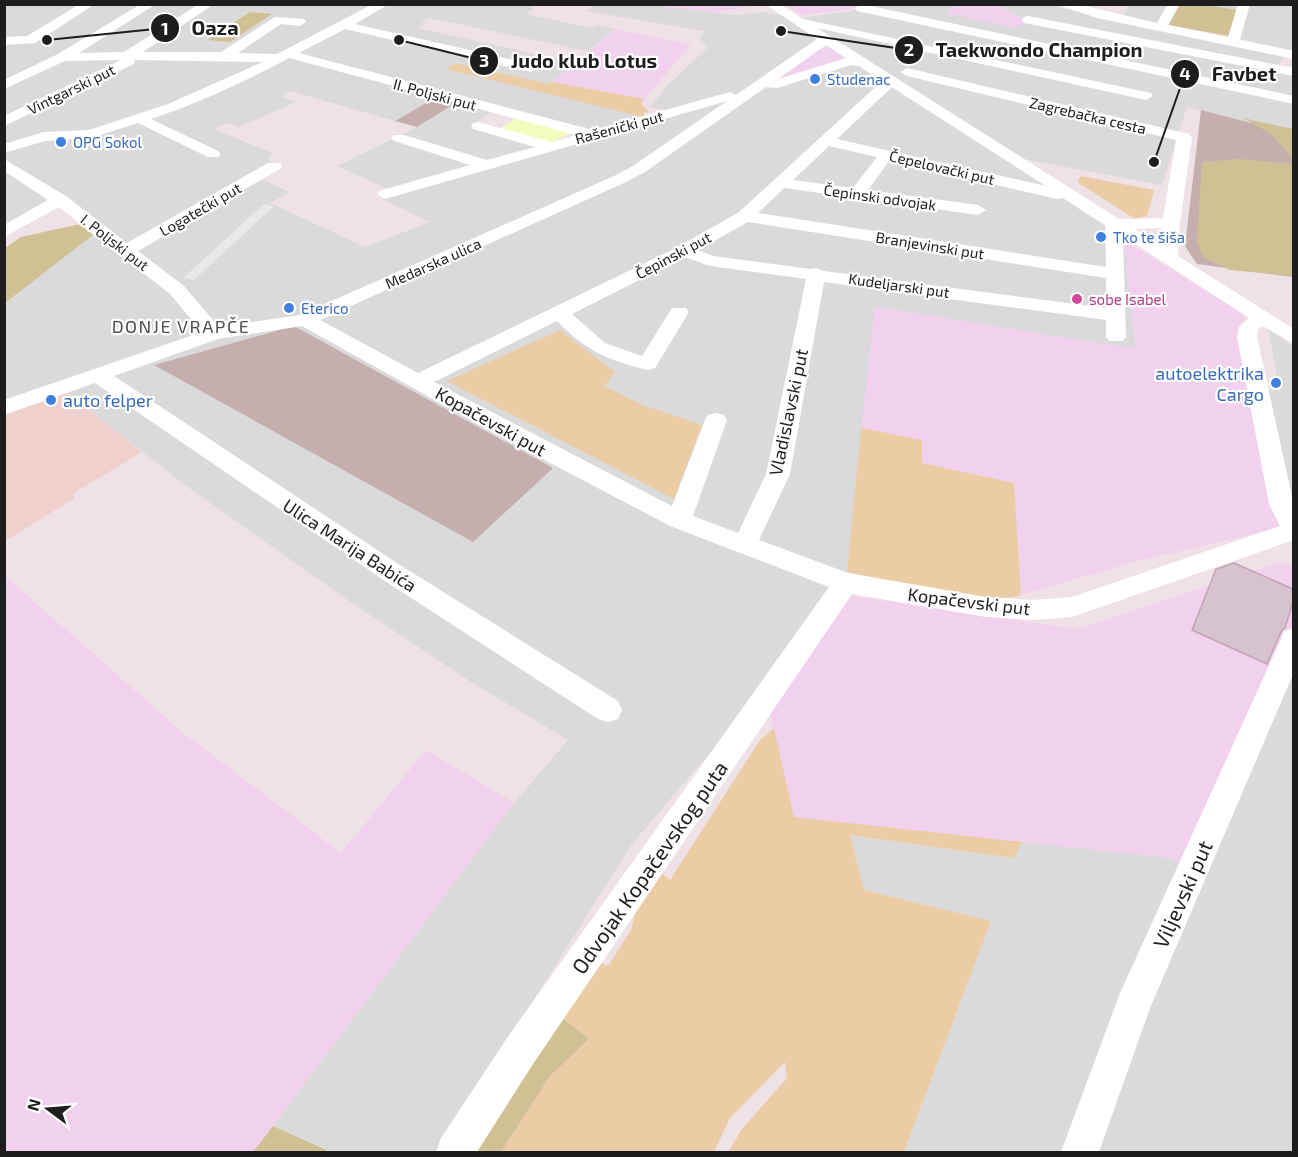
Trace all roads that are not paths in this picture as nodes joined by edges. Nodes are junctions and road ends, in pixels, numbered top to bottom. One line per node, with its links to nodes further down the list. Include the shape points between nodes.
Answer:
1 (89, 4): 17 (street, via 24,42)
2 (150, 4): 22 (street)
3 (208, 4): 23 (street, Vintgarski put)
4 (382, 4): 14 (street)
5 (771, 4): 11 (street, Zagrebačka cesta)
6 (887, 4): 32 (street, via 856,9)
7 (1062, 4): 15 (street)
8 (1174, 4): 15 (street)
9 (1244, 4): 18 (street)
10 (830, 13): 11 (street)
11 (795, 20): 16 (street, Zagrebačka cesta); 31 (street)
12 (1028, 20): 27 (street)
13 (300, 22): 20 (street, via 279,20)
14 (344, 26): 21 (street); 25 (street)
15 (1161, 27): 18 (street)
16 (826, 39): 24 (street, Zagrebačka cesta); 30 (street, Medarska ulica)
17 (4, 41)
18 (1233, 41): 19 (street)
19 (1293, 55)
20 (225, 56): 21 (street, II. Poljski put); 23 (street, II. Poljski put)
21 (283, 56): 33 (street, via 214,90); 36 (street, II. Poljski put)
22 (63, 57): 23 (street, II. Poljski put); 29 (street)
23 (131, 57): 34 (street, Vintgarski put)
24 (857, 61): 26 (street, Zagrebačka cesta); 28 (street, Zagrebačka cesta); 30 (street, Rašenički put)
25 (531, 68)
26 (907, 72): 28 (street); 53 (street, Zagrebačka cesta, via 1184,137)
27 (1293, 72)
28 (890, 81): 38 (street, Čepinski put); 54 (street, Zagrebačka cesta)
29 (4, 85)
30 (752, 90): 36 (street, Rašenički put); 65 (street, Medarska ulica, via 620,179)
31 (1146, 96)
32 (1293, 100)
33 (140, 119): 40 (street, via 91,134 44,137); 41 (street)
34 (4, 122)
35 (478, 126): 39 (street)
36 (591, 135): 39 (street, Rašenički put)
37 (399, 138): 43 (street)
38 (827, 141): 42 (street, Čepelovački put); 46 (street, Čepinski put)
39 (551, 146): 43 (street, Rašenički put)
40 (4, 149)
41 (213, 154)
42 (887, 154): 48 (street); 49 (street, Čepelovački put)
43 (486, 165): 47 (street, Rašenički put)
44 (274, 166): 56 (street, Logatečki put)
45 (7, 168): 50 (street, I. Poljski put)
46 (781, 183): 48 (street, Čepinski odvojak); 52 (street, Čepinski put)
47 (385, 194)
48 (857, 194): 51 (street, Čepinski odvojak)
49 (1058, 195)
50 (60, 200): 55 (street); 56 (street, I. Poljski put)
51 (978, 210)
52 (745, 216): 57 (street, Čepinski put); 60 (street, Branjevinski put)
53 (1171, 223): 54 (street); 58 (street, Zagrebačka cesta)
54 (1114, 224): 58 (street, Zagrebačka cesta); 60 (street)
55 (4, 232)
56 (126, 251): 66 (street, I. Poljski put, via 177,290)
57 (684, 251): 59 (street, Kudeljarski put, via 710,261); 61 (street, Čepinski put)
58 (1168, 258): 64 (street, Zagrebačka cesta)
59 (816, 273): 63 (street, Kudeljarski put); 75 (street, Vladislavski put, via 778,474)
60 (1115, 274): 63 (street)
61 (559, 312): 62 (street, via 592,345 648,364); 70 (street, Čepinski put)
62 (679, 312)
63 (1114, 315): 67 (street)
64 (1262, 318): 68 (street, Zagrebačka cesta); 74 (street, via 1249,327 1247,337 1281,504)
65 (305, 320): 66 (street, Medarska ulica); 70 (street, Kopačevski put)
66 (214, 334): 69 (street, Medarska ulica)
67 (1116, 337)
68 (1293, 338)
69 (96, 374): 71 (street, Medarska ulica); 78 (street, Ulica Marija Babića, via 391,572)
70 (419, 381): 73 (street, Kopačevski put)
71 (4, 408)
72 (716, 420): 73 (street)
73 (679, 520): 75 (street, Kopačevski put)
74 (1293, 530): 76 (street, Kopačevski put, via 1072,607 986,607)
75 (744, 546): 76 (street, Kopačevski put)
76 (846, 584): 79 (street, Odvojak Kopačevskog puta, via 520,1051)
77 (1293, 639): 80 (street, Viljevski put, via 1133,1006)
78 (608, 710)
79 (454, 1152)
80 (1080, 1152)

